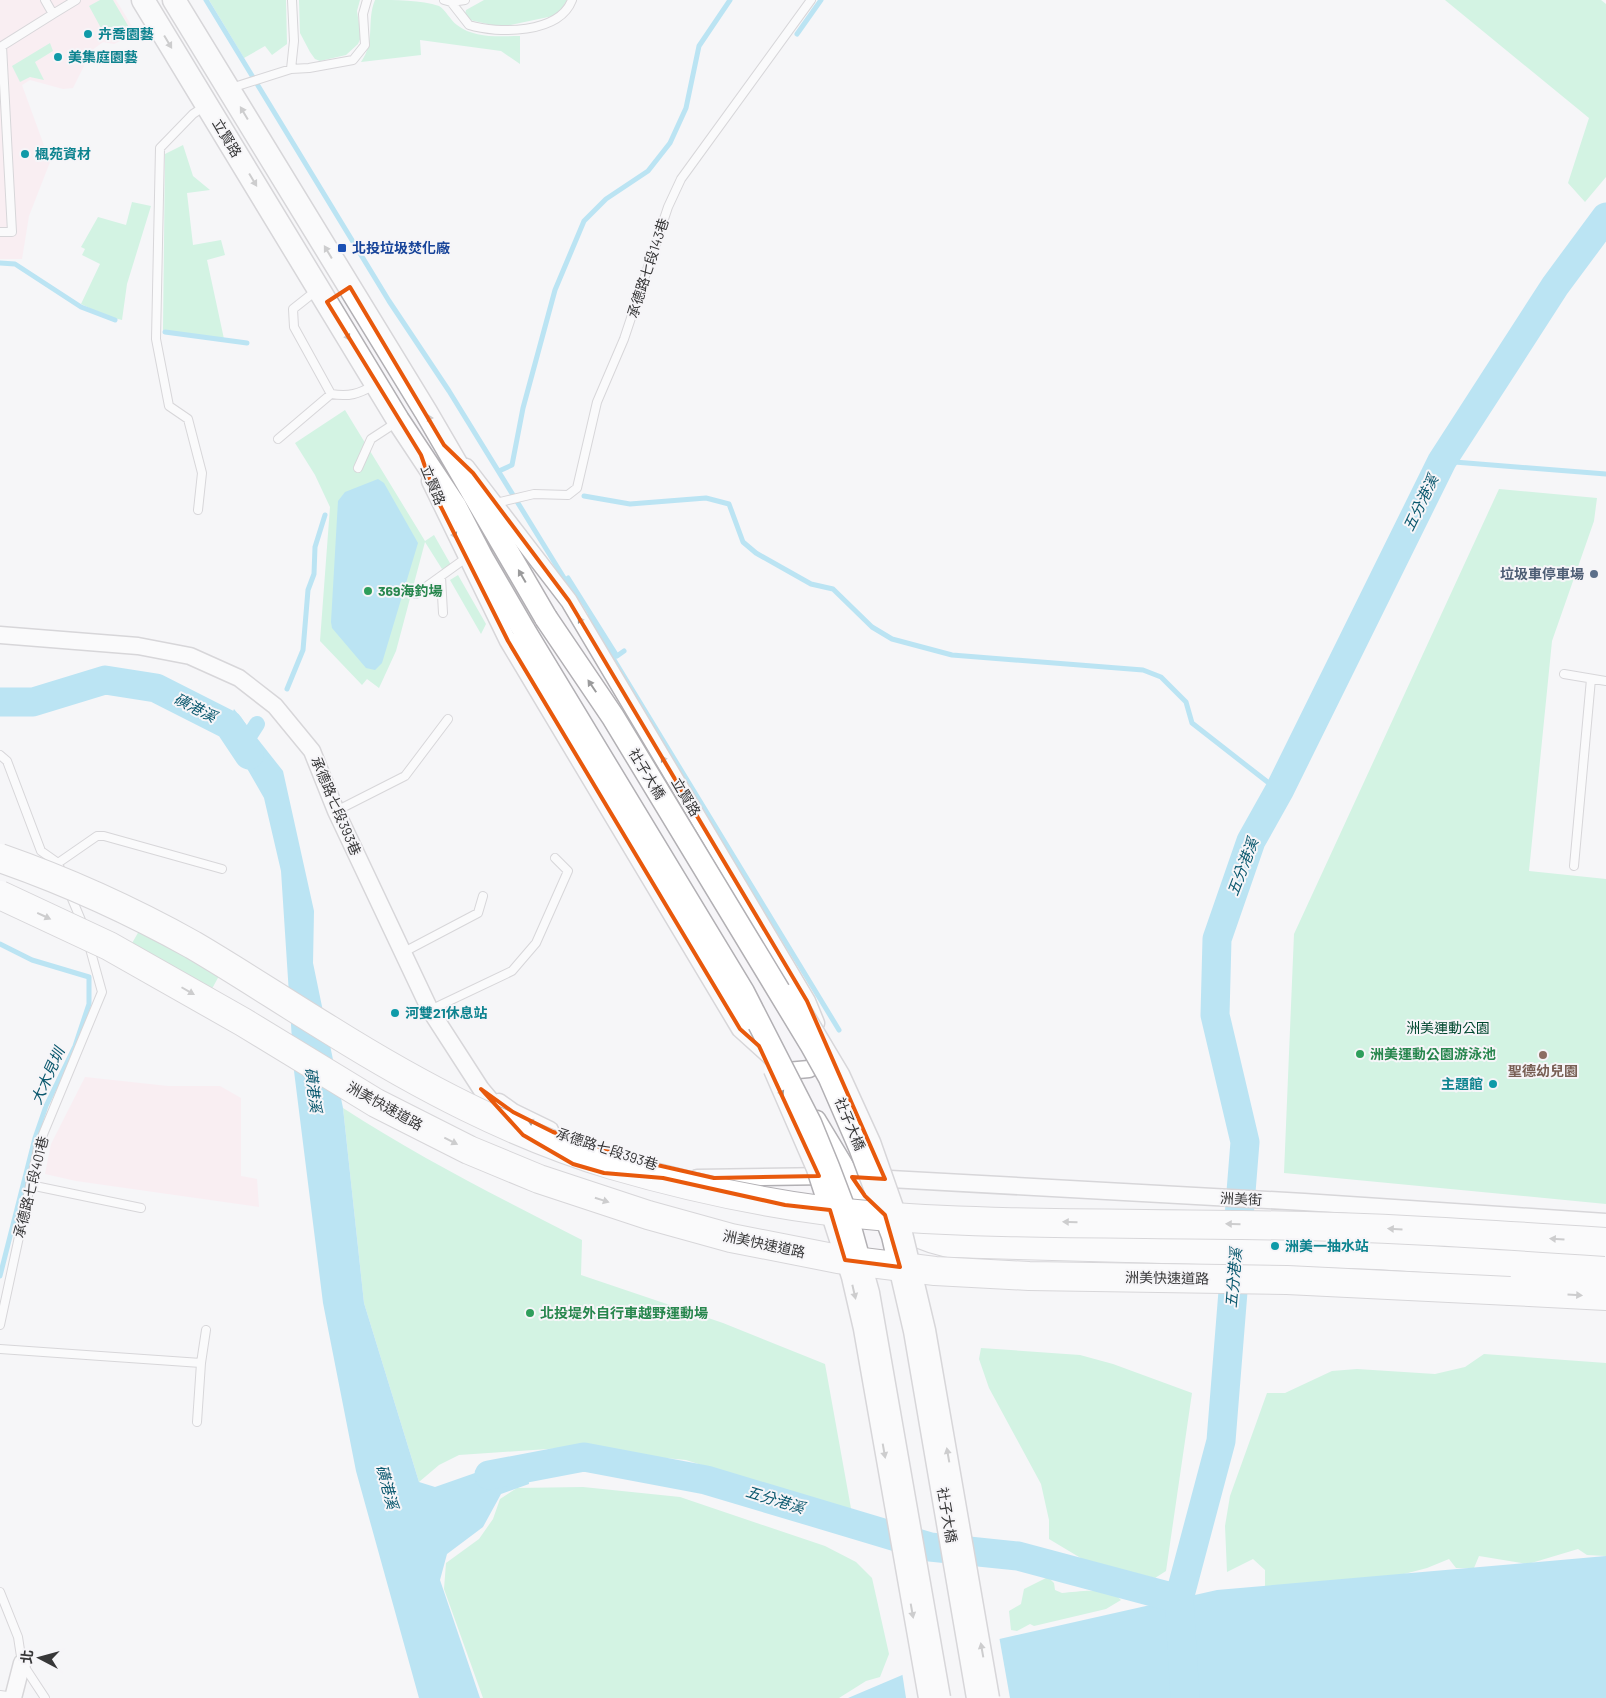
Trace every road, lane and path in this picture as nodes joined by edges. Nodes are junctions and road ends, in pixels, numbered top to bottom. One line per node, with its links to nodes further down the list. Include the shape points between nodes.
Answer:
1 (45, 0): 11 (lane)
2 (76, 0): 11 (lane)
3 (143, 0): 14 (street, 立賢路, one-way to 14)
4 (174, 0): 13 (street, 立賢路)
5 (292, 0): 12 (lane, via 294,41)
6 (367, 0): 12 (lane, via 363,14 365,45 353,60)
7 (465, 0): 10 (lane)
8 (572, 0): 10 (lane, via 556,21 503,31 468,25)
9 (811, 0): 24 (lane, 承德路七段143巷, via 681,179 668,207 624,339 597,402 577,488 568,495 534,494)
10 (448, 1)
11 (53, 14): 15 (lane, via 2,46 12,232)
12 (291, 68): 13 (lane)
13 (229, 89): 16 (street, 立賢路, one-way to 13)
14 (207, 105): 17 (street, 立賢路, one-way to 17); 25 (lane, via 193,114 160,148 156,339 169,406 188,419 202,473)
15 (0, 232)
16 (350, 287): 17 (street); 22 (street, 立賢路, one-way to 16)
17 (323, 295): 18 (street, 立賢路, one-way to 18); 19 (lane, via 293,309 294,327)
18 (376, 384): 19 (lane, via 361,393 347,396); 20 (street, 立賢路)
19 (331, 394): 21 (lane)
20 (398, 420): 23 (lane, via 371,439); 26 (street, 立賢路, one-way to 26, via 456,506)
21 (278, 439)
22 (444, 445): 24 (street, 立賢路, via 473,473); 30 (street, 立賢路, one-way to 22)
23 (358, 468)
24 (496, 503): 49 (street, 立賢路, one-way to 24, via 807,1001 569,601)
25 (198, 510)
26 (474, 558): 27 (lane); 32 (street, 立賢路); 50 (street, 立賢路, via 508,641 740,1029)
27 (441, 577): 28 (lane); 29 (lane)
28 (416, 594)
29 (443, 613)
30 (546, 618): 36 (street, 社子大橋, one-way to 30, bridge)
31 (0, 635): 39 (street, 承德路七段393巷, via 138,646 190,656 239,678 275,706 312,751)
32 (521, 636): 69 (street, one-way to 69, bridge, via 733,998 767,1061 815,1169 850,1277 862,1328); 70 (street, bridge, via 743,992 806,1115 828,1167 847,1217 868,1294)
33 (1564, 674): 34 (lane)
34 (1591, 679): 35 (lane); 43 (lane)
35 (1606, 681)
36 (613, 717): 71 (street, 社子大橋, bridge, via 811,1044 830,1078 860,1147 893,1236 915,1331); 72 (street, one-way to 36, bridge, via 927,1330 904,1233 872,1142 822,1039 683,811)
37 (448, 719): 39 (lane, via 405,776)
38 (0, 755): 42 (lane, 承德路七段401巷, via 7,761 41,851)
39 (336, 811): 47 (street, 承德路七段393巷)
40 (0, 858): 57 (highway, one-way to 40, bridge, via 1318,1226 973,1221 875,1216 785,1205 696,1186 611,1164 525,1134 429,1088 192,945 88,893)
41 (555, 858): 48 (lane, via 568,871 536,943 512,971)
42 (58, 863): 44 (lane, via 98,836 104,836); 54 (lane, 承德路七段401巷, via 86,932 102,992 39,1144)
43 (1574, 866)
44 (222, 869)
45 (0, 895): 59 (highway, 洲美快速道路, one-way to 59, bridge, via 109,946 243,1022 376,1104 469,1150 538,1179 731,1238 838,1259 935,1271 1029,1276 1286,1280)
46 (483, 896): 47 (lane, via 478,913)
47 (402, 953): 48 (street, 承德路七段393巷)
48 (430, 1010): 51 (street, 承德路七段393巷)
49 (828, 1055): 50 (street, via 809,1069); 53 (street, 立賢路, via 847,1095)
50 (787, 1071): 53 (street, 立賢路)
51 (482, 1089): 52 (street, 承德路七段393巷, one-way to 51, via 583,1144 513,1112); 52 (street, 承德路七段393巷, via 523,1135 548,1153 573,1164 604,1174)
52 (714, 1178): 53 (street, 承德路七段393巷)
53 (864, 1178): 56 (street, 洲美街); 58 (highway, via 919,1223 945,1235 997,1246 1377,1255)
54 (30, 1185): 55 (lane); 60 (lane, 承德路七段401巷)
55 (141, 1208)
56 (1606, 1222)
57 (1606, 1242)
58 (1606, 1270)
59 (1606, 1296)
60 (0, 1325)
61 (206, 1330): 63 (lane)
62 (0, 1349): 63 (lane)
63 (201, 1363): 64 (lane)
64 (197, 1422)
65 (0, 1592): 66 (lane, via 18,1637)
66 (22, 1664): 67 (street); 68 (lane)
67 (9, 1697)
68 (45, 1698)
69 (927, 1698)
70 (940, 1698)
71 (978, 1698)
72 (991, 1698)

